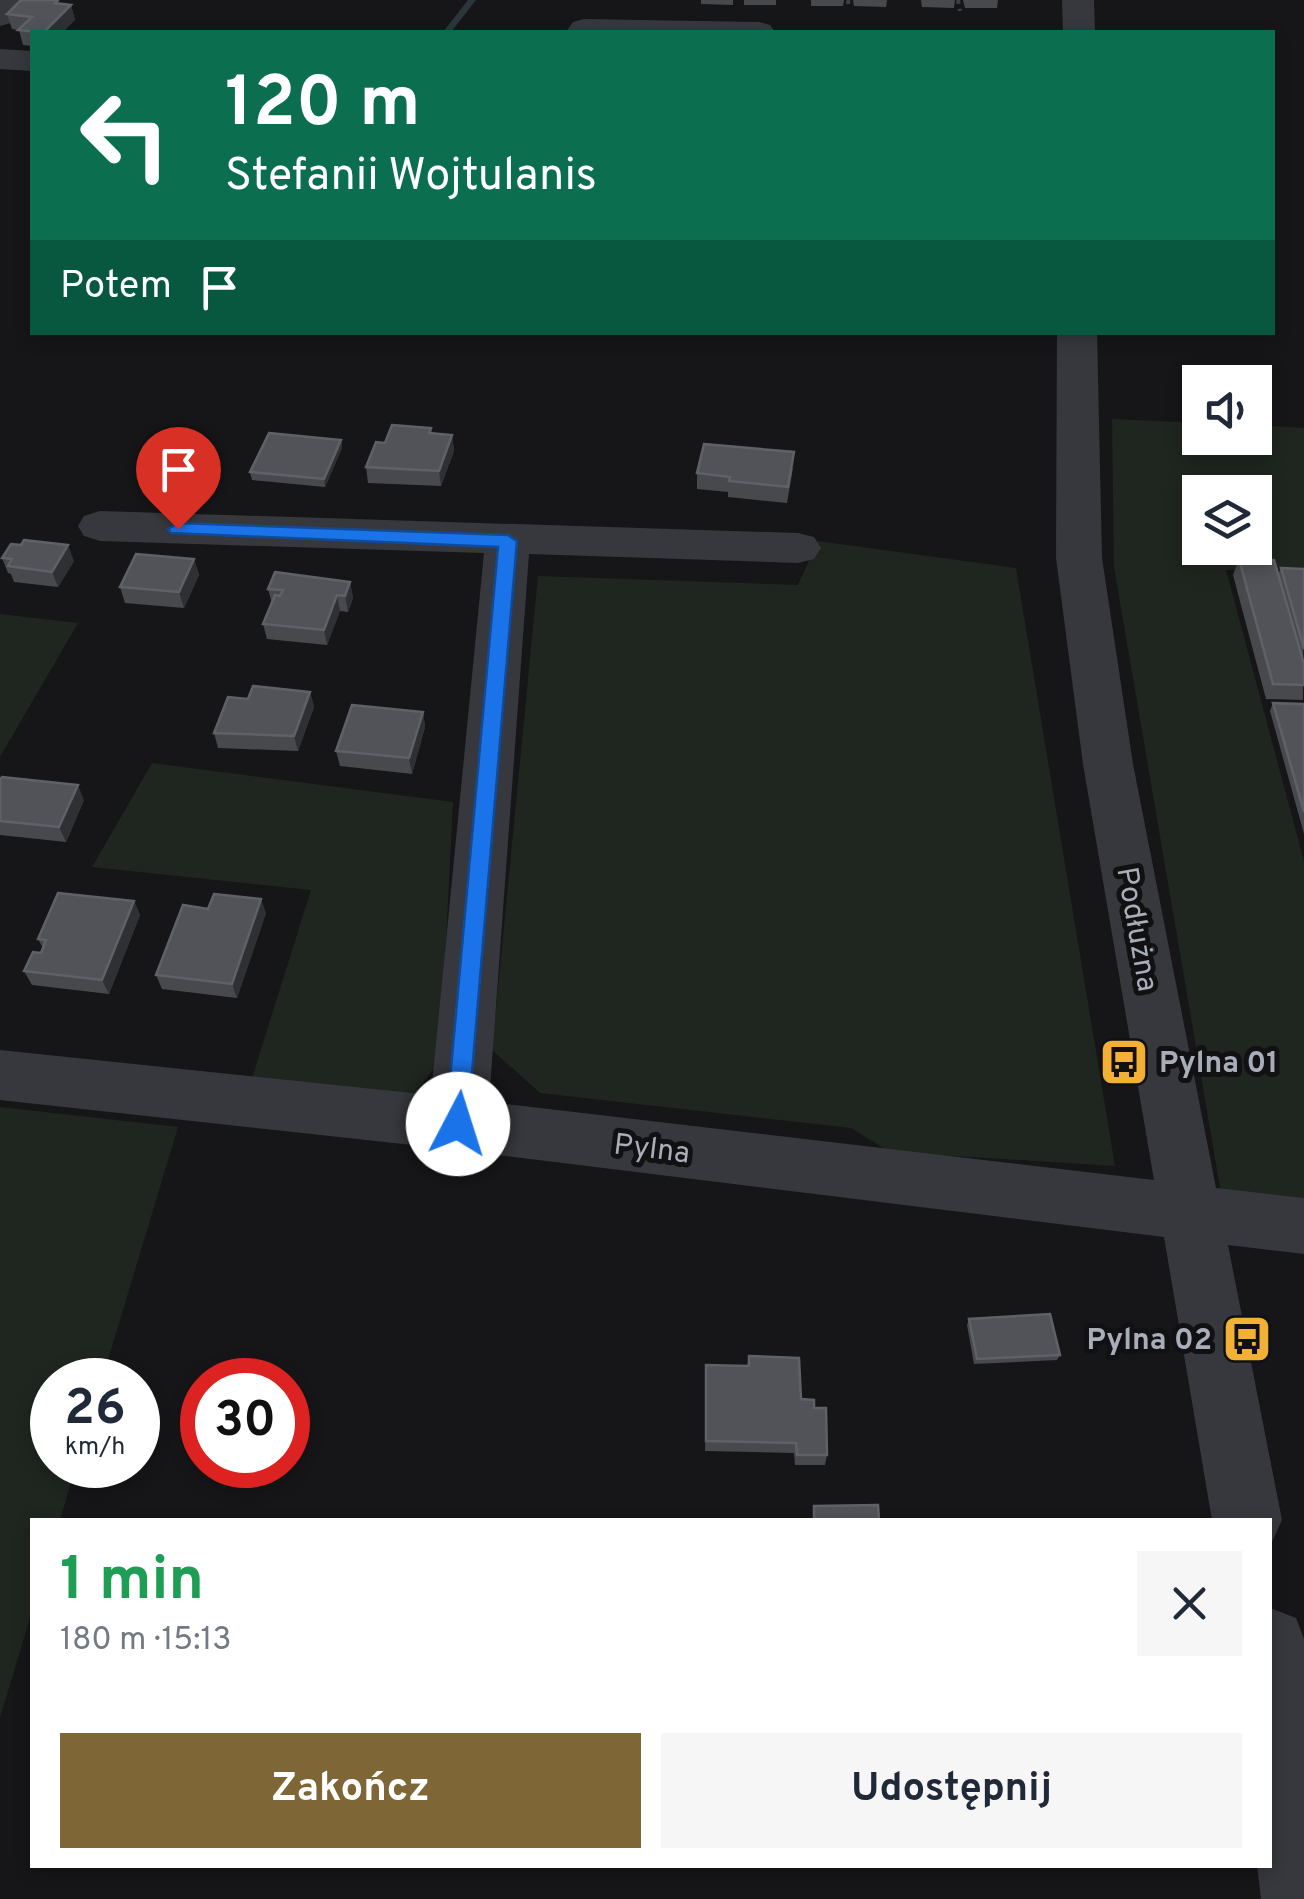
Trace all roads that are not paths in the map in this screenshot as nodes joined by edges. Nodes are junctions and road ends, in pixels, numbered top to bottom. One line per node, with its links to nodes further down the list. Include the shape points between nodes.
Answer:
1 (16, 0): 4 (street)
2 (1078, 0): 7 (street)
3 (650, 15): 5 (street); 6 (street)
4 (0, 16)
5 (584, 29)
6 (746, 30)
7 (1079, 30)
8 (0, 59): 9 (street)
9 (30, 61)
10 (1077, 335): 16 (street, Podłużna, via 1079,558 1108,764)
11 (100, 526): 12 (street)
12 (508, 541): 13 (street); 15 (street)
13 (798, 548)
14 (0, 1075): 15 (street, Pylna)
15 (458, 1124): 16 (street, Pylna)
16 (1189, 1214): 17 (street, Pylna); 18 (street, Podłużna)
17 (1304, 1226)
18 (1247, 1518)
19 (1272, 1661): 20 (street)
20 (1300, 1899)

